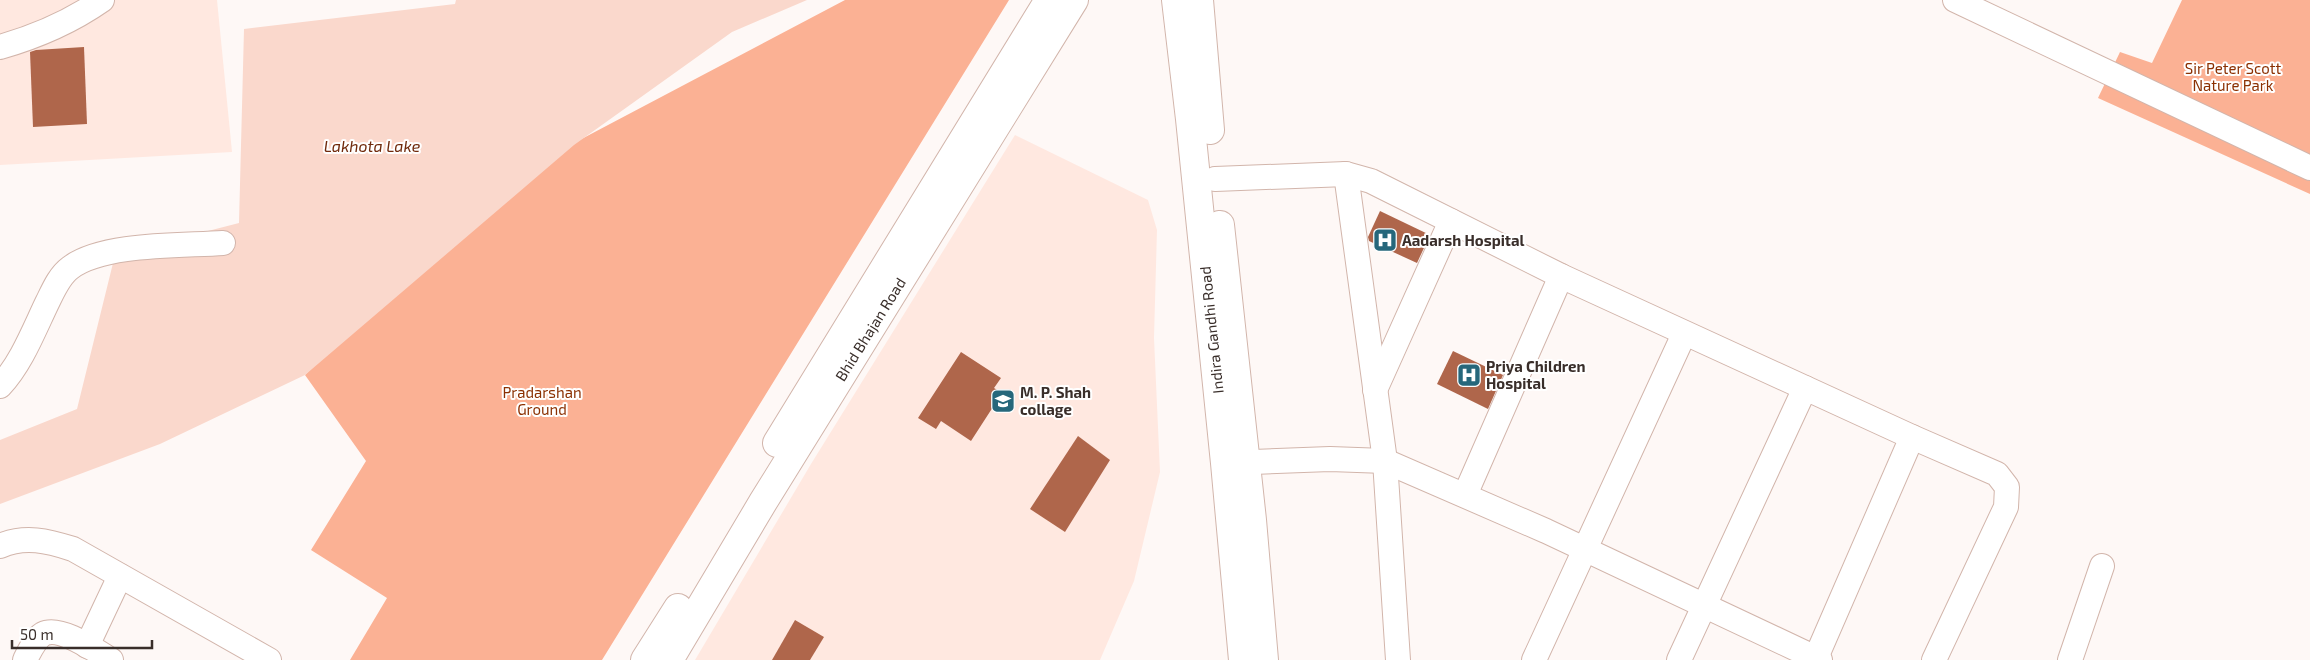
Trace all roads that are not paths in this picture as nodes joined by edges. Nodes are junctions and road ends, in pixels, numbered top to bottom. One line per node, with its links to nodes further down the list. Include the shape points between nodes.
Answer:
1 (102, 0): 7 (street, via 75,17)
2 (1049, 0): 31 (main road, Bhid Bhajan Road)
3 (1074, 0): 32 (main road, Bhid Bhajan Road, via 763,502)
4 (1176, 0): 20 (main road, Indira Gandhi Road)
5 (1199, 0): 10 (main road, Indira Gandhi Road)
6 (1955, 0): 8 (street)
7 (0, 47)
8 (2310, 168)
9 (1346, 174): 10 (street); 11 (street, via 1371,181); 17 (street)
10 (1215, 179): 20 (main road, Indira Gandhi Road)
11 (1451, 221): 13 (street); 17 (street)
12 (223, 243): 15 (street, via 107,251 68,269 55,285 23,352)
13 (1561, 276): 14 (street); 21 (street)
14 (1684, 334): 16 (street); 23 (street)
15 (0, 386)
16 (1805, 388): 18 (street); 26 (street)
17 (1374, 391): 19 (street)
18 (1912, 437): 28 (street); 38 (street, via 1997,474 2007,488 2006,507)
19 (1385, 461): 20 (street); 21 (street); 35 (street)
20 (1235, 462): 33 (main road, Indira Gandhi Road); 34 (main road, Indira Gandhi Road)
21 (1465, 495): 23 (street)
22 (0, 546): 25 (street, via 30,539 50,542 73,549)
23 (1585, 550): 26 (street); 36 (street)
24 (2102, 566): 39 (street)
25 (120, 576): 27 (street); 30 (street)
26 (1703, 605): 28 (street); 37 (street)
27 (101, 655): 29 (street, via 55,631 43,634)
28 (1817, 659)
29 (25, 660)
30 (270, 660)
31 (645, 660)
32 (669, 660)
33 (1243, 660)
34 (1264, 660)
35 (1398, 660)
36 (1534, 660)
37 (1679, 660)
38 (1934, 660)
39 (2070, 660)

